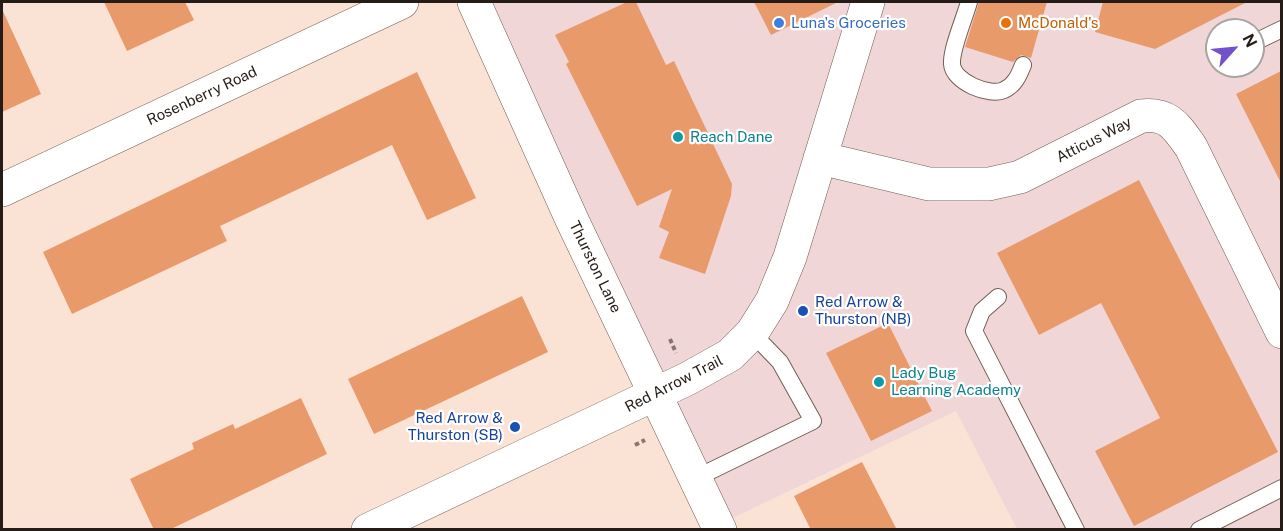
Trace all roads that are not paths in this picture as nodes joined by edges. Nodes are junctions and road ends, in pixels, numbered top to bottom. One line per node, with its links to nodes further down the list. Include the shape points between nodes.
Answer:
1 (402, 2): 9 (street, Rosenberry Road)
2 (474, 2): 13 (street, Thurston Lane, via 572,220)
3 (868, 2): 8 (street, Red Arrow Trail)
4 (969, 2): 7 (lane, via 952,63 955,76 964,83 1003,91 1019,77)
5 (1281, 29): 6 (lane)
6 (1265, 37)
7 (1023, 65)
8 (820, 158): 11 (street, Atticus Way, via 929,184 989,184 1020,177 1141,116 1158,114 1175,126 1191,147); 12 (street, Red Arrow Trail, via 790,257 772,301)
9 (2, 190)
10 (998, 297): 18 (lane, via 982,311 974,331)
11 (1281, 332)
12 (752, 333): 13 (street, Red Arrow Trail, via 730,355); 14 (lane, via 780,362 813,420)
13 (656, 393): 14 (street, Thurston Lane); 16 (street, Red Arrow Trail)
14 (696, 478): 17 (street, Thurston Lane)
15 (1281, 488): 19 (lane)
16 (368, 530)
17 (720, 530)
18 (1076, 530)
19 (1199, 530)

